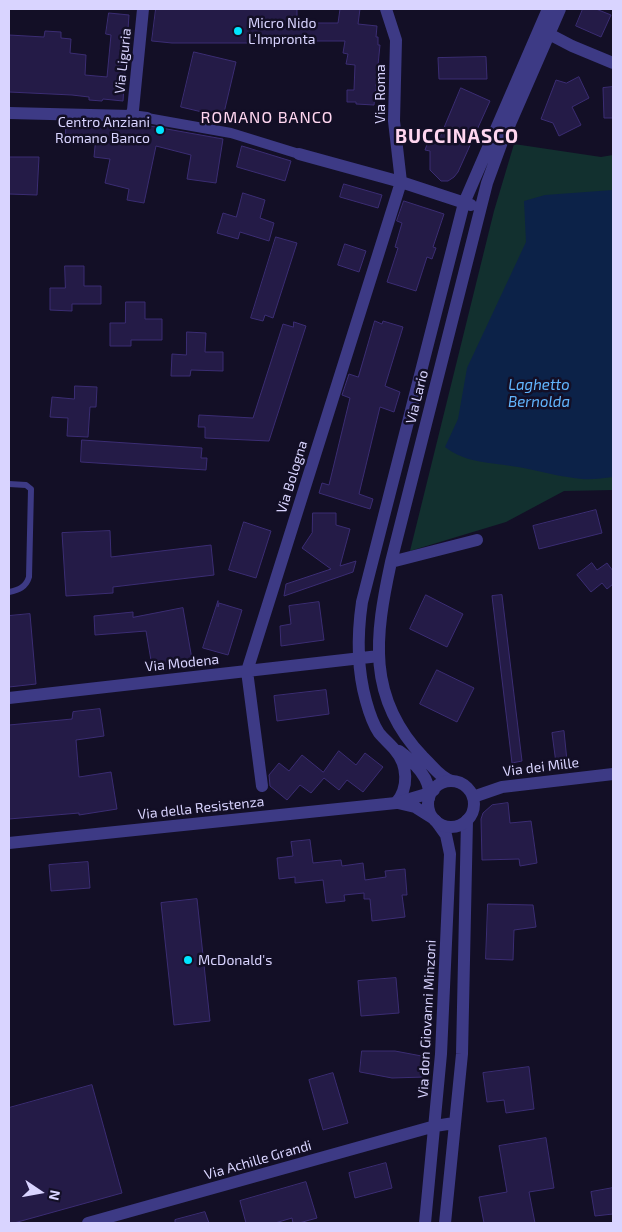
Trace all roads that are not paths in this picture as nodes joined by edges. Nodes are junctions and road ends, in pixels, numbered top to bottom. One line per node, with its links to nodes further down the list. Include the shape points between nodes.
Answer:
1 (144, 9): 8 (street, Via Liguria)
2 (386, 9): 11 (street, Via Roma, via 396,40 394,121)
3 (548, 9): 12 (street, Via Lario)
4 (560, 9): 5 (street, Via Lario)
5 (549, 34): 6 (street); 13 (street, Via Lario, via 502,142)
6 (613, 63)
7 (9, 113): 8 (street)
8 (131, 116): 9 (street)
9 (147, 118): 10 (street, via 232,133)
10 (299, 154): 11 (street)
11 (401, 182): 12 (street); 20 (street, Via Bologna)
12 (464, 203): 13 (street); 19 (street, Via Lario, via 366,586 359,626)
13 (480, 208): 16 (street, Via Lario)
14 (9, 484): 17 (lane, via 26,484 31,489 29,577 24,587)
15 (477, 540): 16 (street)
16 (391, 562): 18 (street, Via Lario, via 380,617)
17 (9, 592)
18 (379, 656): 19 (street, Via Modena); 24 (street, Via Lario, via 388,706 395,720 417,750)
19 (358, 658): 20 (street, Via Modena); 22 (street, Via Lario, via 371,718)
20 (247, 671): 21 (street, Via Modena); 25 (street, Via Bologna)
21 (9, 698)
22 (389, 743): 26 (street, Via Lario, via 416,767 425,778); 28 (street, Via Lario, via 401,758 405,776 403,792)
23 (613, 774): 27 (street, Via dei Mille, via 502,787)
24 (452, 781): 26 (street, via 443,783); 27 (street, via 464,785)
25 (262, 786)
26 (431, 794): 28 (street, Via della Resistenza); 30 (street, via 430,812)
27 (473, 797): 29 (street, via 473,812)
28 (396, 803): 30 (street, Via della Resistenza, via 415,807); 31 (street, Via della Resistenza)
29 (467, 820): 30 (street, via 452,827); 32 (street, via 462,1054)
30 (436, 821): 33 (street, Via don Giovanni Minzoni, via 446,835 450,854)
31 (9, 843)
32 (454, 1123): 33 (street, Via Achille Grandi); 36 (street)
33 (435, 1126): 34 (street, Via Achille Grandi); 35 (street, Via don Giovanni Minzoni)
34 (88, 1223)
35 (425, 1223)
36 (445, 1223)

